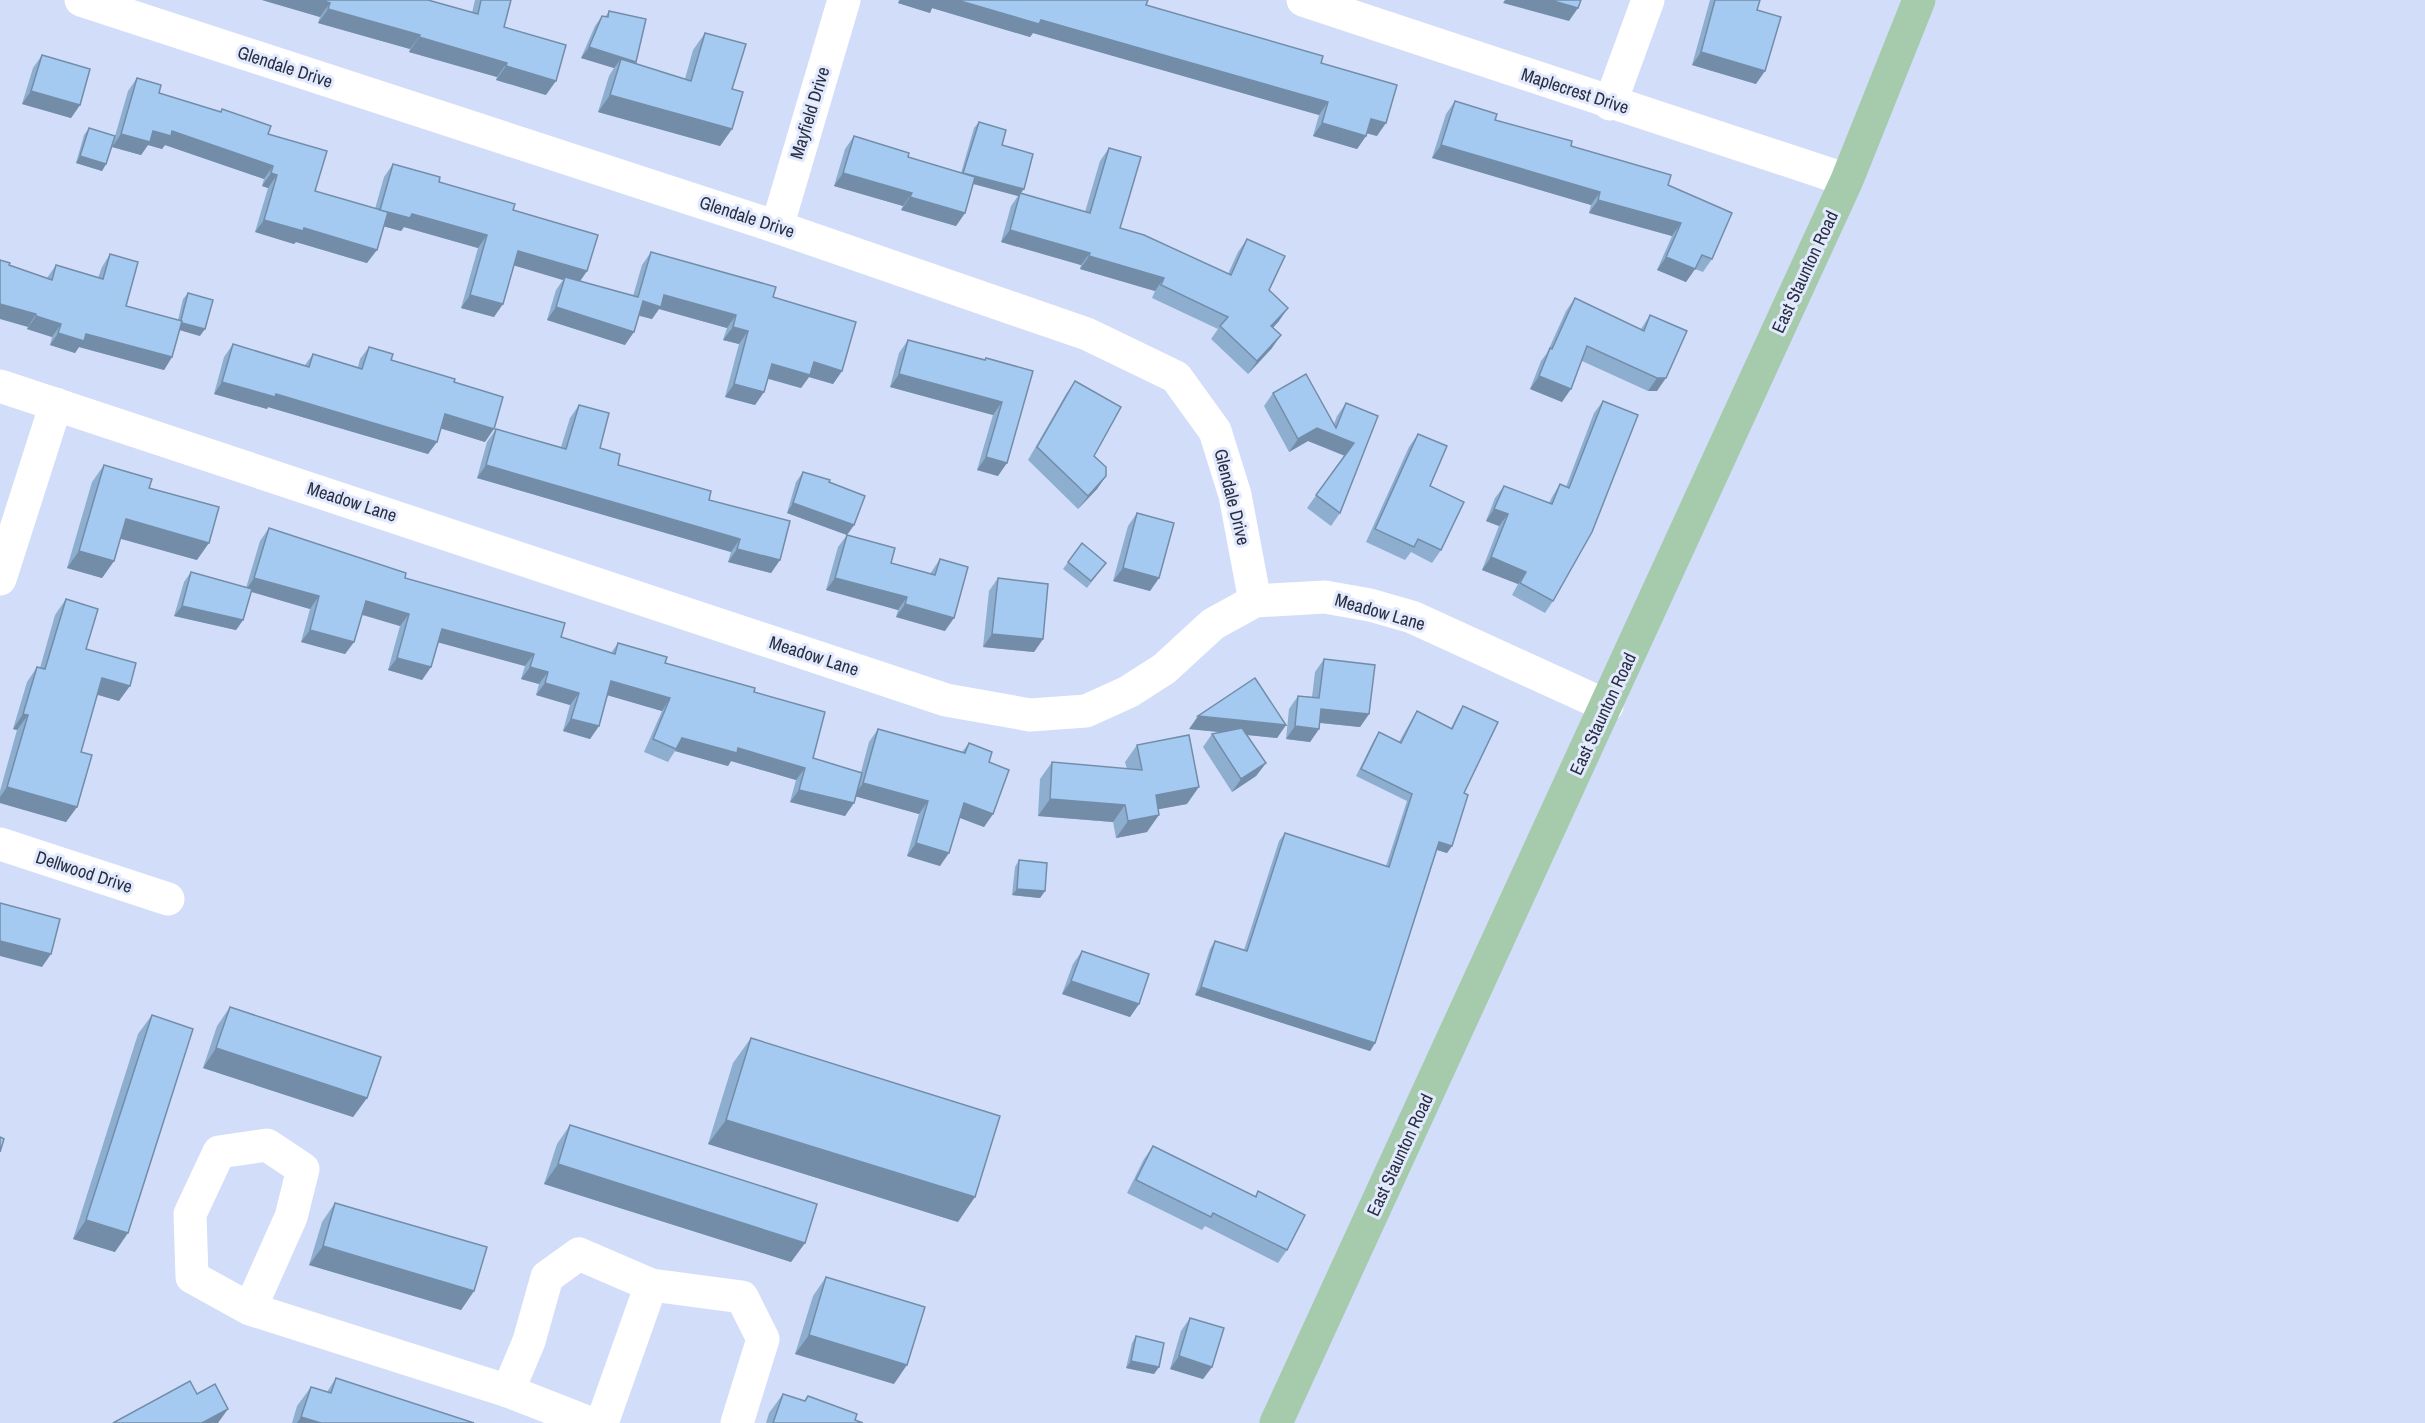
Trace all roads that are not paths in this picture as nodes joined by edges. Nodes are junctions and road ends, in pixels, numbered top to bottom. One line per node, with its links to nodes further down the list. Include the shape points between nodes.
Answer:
1 (81, 0): 8 (street, Glendale Drive)
2 (844, 0): 8 (street, Mayfield Drive)
3 (1304, 0): 6 (street, Maplecrest Drive)
4 (1648, 0): 6 (street)
5 (1919, 0): 7 (main road, East Staunton Road)
6 (1611, 104): 7 (street, Maplecrest Drive)
7 (1847, 180): 13 (main road, East Staunton Road)
8 (777, 227): 12 (street, Glendale Drive, via 1087,334 1176,377 1215,431 1235,495)
9 (0, 386): 10 (street, Meadow Lane)
10 (56, 404): 11 (street); 12 (street, Meadow Lane, via 946,700 1030,715 1086,711 1128,692 1164,669 1213,624)
11 (0, 579)
12 (1255, 601): 13 (street, Meadow Lane, via 1325,597 1412,617)
13 (1606, 706): 22 (main road, East Staunton Road)
14 (0, 844): 15 (street, Dellwood Drive)
15 (168, 899)
16 (651, 1285): 18 (street, via 579,1254 547,1276 529,1341); 20 (street); 21 (street, via 742,1297 762,1339)
17 (250, 1309): 17 (street, via 192,1277 190,1214 219,1152 267,1145 303,1169 291,1217); 18 (street)
18 (508, 1391): 19 (street)
19 (590, 1423)
20 (602, 1423)
21 (737, 1423)
22 (1276, 1423)

